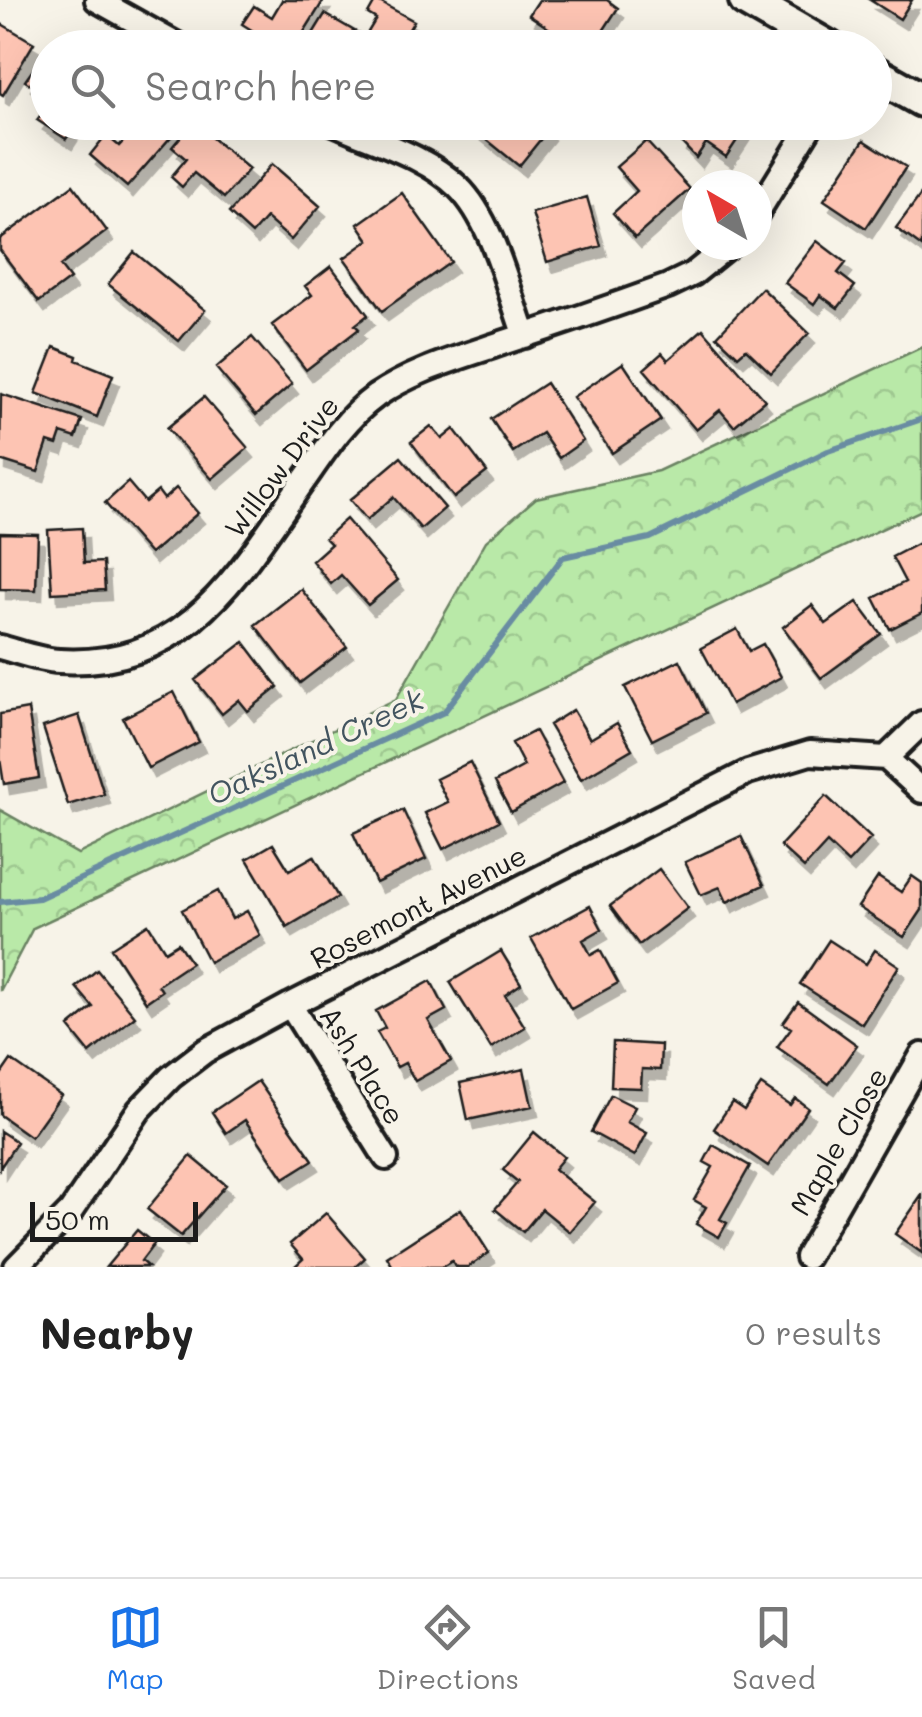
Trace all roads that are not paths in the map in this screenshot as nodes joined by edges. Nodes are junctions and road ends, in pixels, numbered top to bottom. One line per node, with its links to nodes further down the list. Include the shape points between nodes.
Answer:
1 (97, 0): 3 (street)
2 (746, 0): 4 (street)
3 (150, 30)
4 (798, 30)
5 (892, 83): 6 (street)
6 (922, 100)
7 (372, 140): 11 (street, via 457,186 484,224)
8 (802, 140): 9 (street)
9 (772, 188)
10 (711, 260): 11 (street, Willow Drive, via 668,286)
11 (525, 336): 12 (street, Willow Drive, via 424,370 355,414 238,572 178,632 150,647 94,661 56,661)
12 (0, 647)
13 (922, 723): 14 (street)
14 (886, 758): 15 (street); 16 (street, Rosemont Avenue, via 810,753 748,772)
15 (922, 792)
16 (290, 1005): 18 (street, Ash Place); 20 (street, Rosemont Avenue, via 205,1051 172,1077 139,1110 71,1211)
17 (922, 1055): 19 (street, Maple Close)
18 (386, 1158)
19 (807, 1257)
20 (16, 1267)

